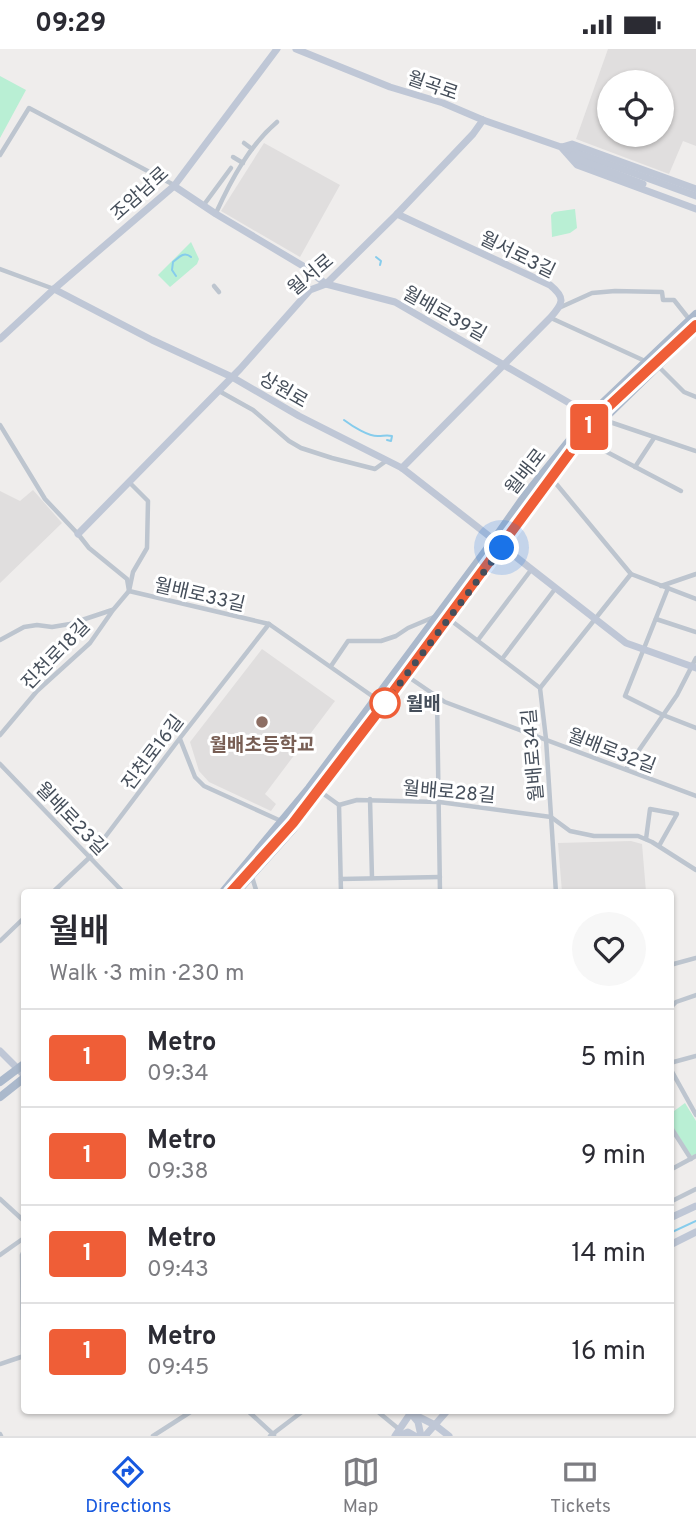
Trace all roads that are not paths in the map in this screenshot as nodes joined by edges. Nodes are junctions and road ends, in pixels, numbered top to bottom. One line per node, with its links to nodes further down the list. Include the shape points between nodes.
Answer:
1 (277, 49): 12 (street, 조암남로)
2 (296, 49): 3 (street, 월곡로)
3 (483, 120): 6 (street, 월곡로); 19 (street, 월서로)
4 (277, 122): 7 (street)
5 (244, 143): 7 (street)
6 (561, 147): 13 (street, 월곡로, via 578,159); 14 (street, via 572,143); 17 (street, via 577,165)
7 (252, 149): 10 (street)
8 (0, 155): 12 (street, via 29,108)
9 (233, 157): 10 (street)
10 (243, 163): 18 (street)
11 (231, 168): 16 (street)
12 (174, 186): 16 (street, 월배로39길); 23 (street, 조암남로)
13 (662, 187): 15 (street, 월곡로); 17 (street, 월곡로)
14 (696, 189)
15 (696, 196)
16 (203, 205): 18 (street, 월배로39길)
17 (696, 206)
18 (216, 214): 21 (street, 월배로39길)
19 (397, 214): 21 (street, 월서로); 25 (street, 월서로3길, via 550,285 559,293)
20 (0, 268): 23 (street, 상원로)
21 (326, 284): 31 (street, 월배로39길, via 394,302); 33 (street, 월서로, via 310,290)
22 (214, 286): 24 (street)
23 (54, 289): 29 (street, 조암남로); 33 (street, 상원로)
24 (219, 292)
25 (560, 307): 26 (street, via 592,293 662,292 663,300 674,300); 27 (street, 월서로3길)
26 (694, 316): 30 (main road, 월배로)
27 (551, 317): 30 (street); 31 (street, 월서로3길)
28 (696, 329): 32 (main road, 월배로)
29 (0, 339)
30 (645, 362): 36 (main road, 월배로)
31 (505, 365): 36 (street, 월배로39길); 44 (street, 월서로3길)
32 (658, 365): 35 (street, via 684,392); 37 (main road, 월배로)
33 (232, 377): 34 (street, 월서로); 42 (street, 상원로)
34 (219, 391): 42 (street, via 253,410 302,449 375,469); 46 (street, 월서로)
35 (696, 397)
36 (590, 415): 49 (main road, 월배로)
37 (603, 420): 39 (street); 40 (main road, 월배로)
38 (0, 425): 48 (street, 월배로33길, via 45,499)
39 (654, 438): 41 (street); 43 (street)
40 (585, 440): 43 (street); 45 (main road, 월배로)
41 (696, 451)
42 (386, 461): 44 (street, 상원로)
43 (635, 467): 47 (street)
44 (402, 468): 49 (street, 상원로)
45 (553, 480): 50 (main road, 월배로); 52 (street)
46 (130, 482): 48 (street, 월서로); 57 (street, via 148,501 147,548 133,572)
47 (681, 491)
48 (78, 534): 57 (street, 월배로33길, via 127,579)
49 (494, 541): 50 (street, 상원로); 60 (main road, 월배로)
50 (502, 548): 51 (street, 상원로); 61 (main road, 월배로)
51 (531, 570): 55 (street, 상원로); 67 (street)
52 (631, 574): 54 (street); 63 (street)
53 (696, 574): 54 (street)
54 (661, 586): 56 (street)
55 (555, 589): 63 (street, 상원로); 70 (street)
56 (668, 589): 58 (street); 62 (street)
57 (129, 591): 59 (street, 진천로18길); 64 (street, 월배로33길)
58 (696, 599)
59 (113, 610): 66 (street, via 70,624 24,627); 79 (street, 진천로18길, via 90,643 37,691)
60 (438, 616): 71 (street, via 381,641 348,641); 76 (main road, 월배로)
61 (449, 618): 67 (street, 월배로34길); 73 (main road, 월배로)
62 (656, 619): 65 (street); 68 (street)
63 (596, 620): 68 (street, 상원로, via 626,643); 74 (street)
64 (269, 624): 71 (street); 80 (street, 진천로16길)
65 (696, 632)
66 (0, 640)
67 (478, 640): 70 (street, 월배로34길)
68 (644, 650): 72 (street, 상원로); 77 (street, via 625,696)
69 (696, 658): 72 (street)
70 (502, 659): 74 (street, 월배로34길)
71 (331, 666): 76 (street)
72 (694, 667): 77 (street)
73 (406, 675): 75 (street, 월배로32길); 84 (main road, 월배로)
74 (540, 688): 81 (street, 월배로34길)
75 (437, 697): 81 (street, 월배로32길); 87 (street)
76 (375, 698): 90 (main road, 월배로)
77 (663, 715): 78 (street); 83 (street)
78 (696, 728)
79 (0, 735)
80 (180, 738): 90 (street, via 195,777 204,786); 93 (street, 진천로16길)
81 (546, 739): 83 (street, 월배로32길); 89 (street, 월배로34길)
82 (0, 764): 93 (street, 월배로23길)
83 (626, 769): 85 (street, 월배로32길)
84 (321, 792): 88 (street); 95 (main road, 월배로)
85 (696, 796)
86 (370, 799): 87 (street, 월배로28길); 88 (street, 월배로28길); 97 (street)
87 (439, 802): 89 (street, 월배로28길); 96 (street)
88 (339, 806): 98 (street)
89 (551, 817): 91 (street, 월배로28길, via 570,831); 106 (street, 월배로34길)
90 (282, 822): 101 (main road, 월배로)
91 (646, 839): 92 (street, 월배로28길); 92 (street, via 650,809 677,814)
92 (659, 846): 94 (street, 월배로28길)
93 (90, 857): 99 (street, 진천로16길); 100 (street, 월배로23길)
94 (696, 870)
95 (252, 874): 102 (main road, 월배로); 103 (street)
96 (440, 877): 97 (street); 105 (street)
97 (372, 878): 98 (street)
98 (341, 879): 104 (street)
99 (56, 889)
100 (120, 889)
101 (225, 889)
102 (239, 889)
103 (256, 889)
104 (341, 889)
105 (440, 889)
106 (555, 889)
107 (21, 921): 108 (street)
108 (0, 941)
109 (696, 958): 110 (street)
110 (674, 964)
111 (696, 995): 112 (street)
112 (674, 1003)
113 (0, 1051): 116 (street)
114 (696, 1056): 115 (street)
115 (674, 1064)
116 (21, 1069)
117 (21, 1072): 120 (main road)
118 (21, 1073): 121 (main road)
119 (674, 1074): 122 (street)
120 (0, 1083)
121 (0, 1097)
122 (696, 1115)
123 (674, 1132): 124 (street)
124 (693, 1158): 125 (street)
125 (674, 1168)
126 (696, 1189): 128 (street)
127 (0, 1199): 131 (street)
128 (674, 1200)
129 (696, 1206): 130 (street)
130 (674, 1216)
131 (21, 1217)
132 (696, 1232): 134 (street)
133 (21, 1240): 135 (street)
134 (674, 1243)
135 (0, 1255)
136 (21, 1357): 137 (street)
137 (0, 1364)
138 (187, 1414): 149 (street)
139 (251, 1414): 150 (street)
140 (299, 1414): 150 (street)
141 (380, 1414): 147 (street)
142 (408, 1414): 147 (street)
143 (412, 1414): 148 (street)
144 (415, 1414): 146 (street)
145 (444, 1414): 146 (street)
146 (435, 1425): 148 (street); 152 (street)
147 (398, 1434): 151 (street, via 408,1431)
148 (427, 1435)
149 (153, 1436)
150 (273, 1436)
151 (415, 1436)
152 (449, 1436)

